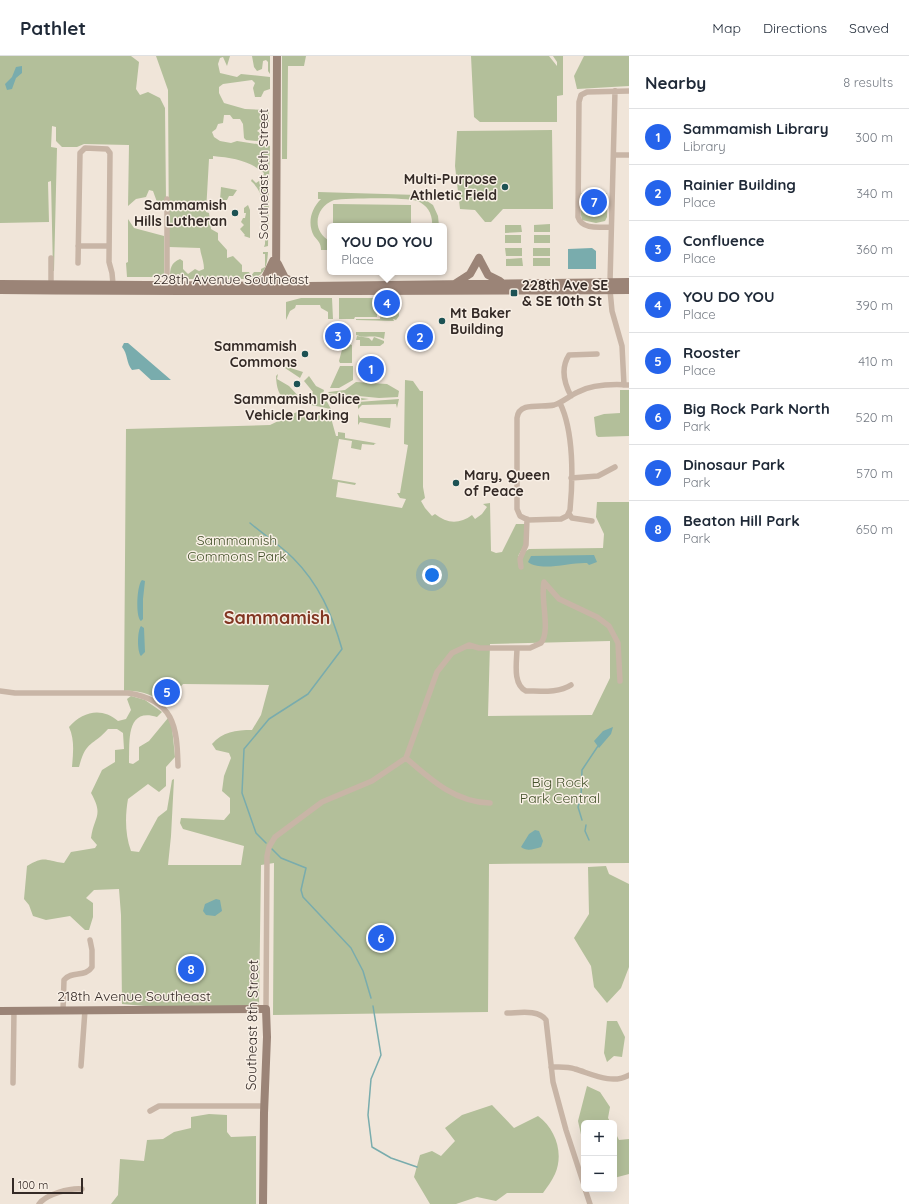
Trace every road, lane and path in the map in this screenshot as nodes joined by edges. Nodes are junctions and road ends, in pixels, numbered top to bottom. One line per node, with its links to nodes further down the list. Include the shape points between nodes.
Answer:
1 (277, 56): 10 (main road, Southeast 8th Street)
2 (615, 91): 3 (street); 4 (street); 7 (street, via 587,92 581,95 579,102 578,217 581,223 587,226)
3 (629, 91)
4 (614, 155): 5 (street); 7 (street)
5 (629, 155)
6 (167, 199): 20 (street)
7 (610, 227): 23 (street)
8 (78, 246): 9 (street); 9 (street, via 79,156 85,148 105,148 110,153); 13 (street)
9 (109, 246): 19 (street)
10 (276, 248): 12 (main road, Southeast 8th Street); 21 (main road, via 267,276)
11 (51, 258): 18 (street)
12 (276, 261): 22 (main road, via 287,279); 25 (main road, Southeast 8th Street)
13 (78, 263)
14 (0, 282): 18 (main road, 228th Avenue Southeast)
15 (629, 282): 23 (main road, 228th Avenue Southeast)
16 (456, 283): 17 (main road, 228th Avenue Southeast); 17 (main road, via 470,274 479,258 488,275); 22 (main road, 228th Avenue Southeast)
17 (507, 283): 23 (main road, 228th Avenue Southeast, via 576,283 584,287)
18 (51, 284): 19 (main road, 228th Avenue Southeast)
19 (113, 284): 20 (main road, 228th Avenue Southeast)
20 (167, 285): 21 (main road, 228th Avenue Southeast)
21 (246, 286): 25 (main road, 228th Avenue Southeast)
22 (309, 286): 25 (main road, 228th Avenue Southeast)
23 (610, 286): 24 (main road); 25 (main road, 228th Avenue Southeast, via 467,290); 27 (main road, 228th Avenue Southeast); 29 (street, via 612,311 622,346)
24 (629, 286)
25 (276, 289): 26 (main road, 228th Avenue Southeast)
26 (0, 290)
27 (629, 290)
28 (597, 354): 30 (street, via 569,355 564,363 565,385)
29 (626, 385): 30 (street, via 591,387)
30 (571, 396): 31 (street)
31 (560, 403): 33 (street, via 570,442); 35 (street, via 525,407 519,411 517,418 517,509 520,516)
32 (615, 467): 33 (street, via 598,476)
33 (571, 478): 34 (street)
34 (568, 515): 35 (street, via 559,520); 36 (street)
35 (527, 519): 37 (street, via 526,545 520,559)
36 (592, 521)
37 (521, 567)
38 (517, 648): 39 (street, via 530,648 543,640 544,582 559,599 609,626 618,643); 40 (street, via 517,681 526,691 564,690); 42 (street, via 479,648 469,645 452,653 437,672)
39 (620, 681)
40 (571, 685)
41 (0, 691): 43 (street, via 128,693 150,699 168,712 174,722)
42 (406, 758): 44 (street, via 454,796 474,802); 46 (street, Southeast 8th Street, via 380,777 322,802 275,837 269,847)
43 (178, 766)
44 (490, 803)
45 (90, 940): 49 (street, via 92,965 88,972 71,974 64,980)
46 (266, 1009): 50 (main road, 218th Avenue Southeast); 56 (main road, Southeast 8th Street)
47 (1, 1010): 48 (main road, 218th Avenue Southeast)
48 (14, 1010): 49 (main road, 218th Avenue Southeast); 55 (street)
49 (63, 1010): 50 (main road, 218th Avenue Southeast)
50 (85, 1010): 52 (street)
51 (507, 1013): 53 (street, via 535,1013 544,1016 548,1025)
52 (81, 1066)
53 (551, 1067): 54 (street, via 570,1068 612,1080); 58 (street, via 557,1101)
54 (629, 1075)
55 (13, 1083)
56 (264, 1106): 57 (street, via 159,1106); 62 (main road, Southeast 8th Street)
57 (150, 1111)
58 (581, 1176)
59 (82, 1189): 61 (street, via 73,1189)
60 (586, 1192): 63 (street)
61 (38, 1204)
62 (263, 1204)
63 (590, 1204)

